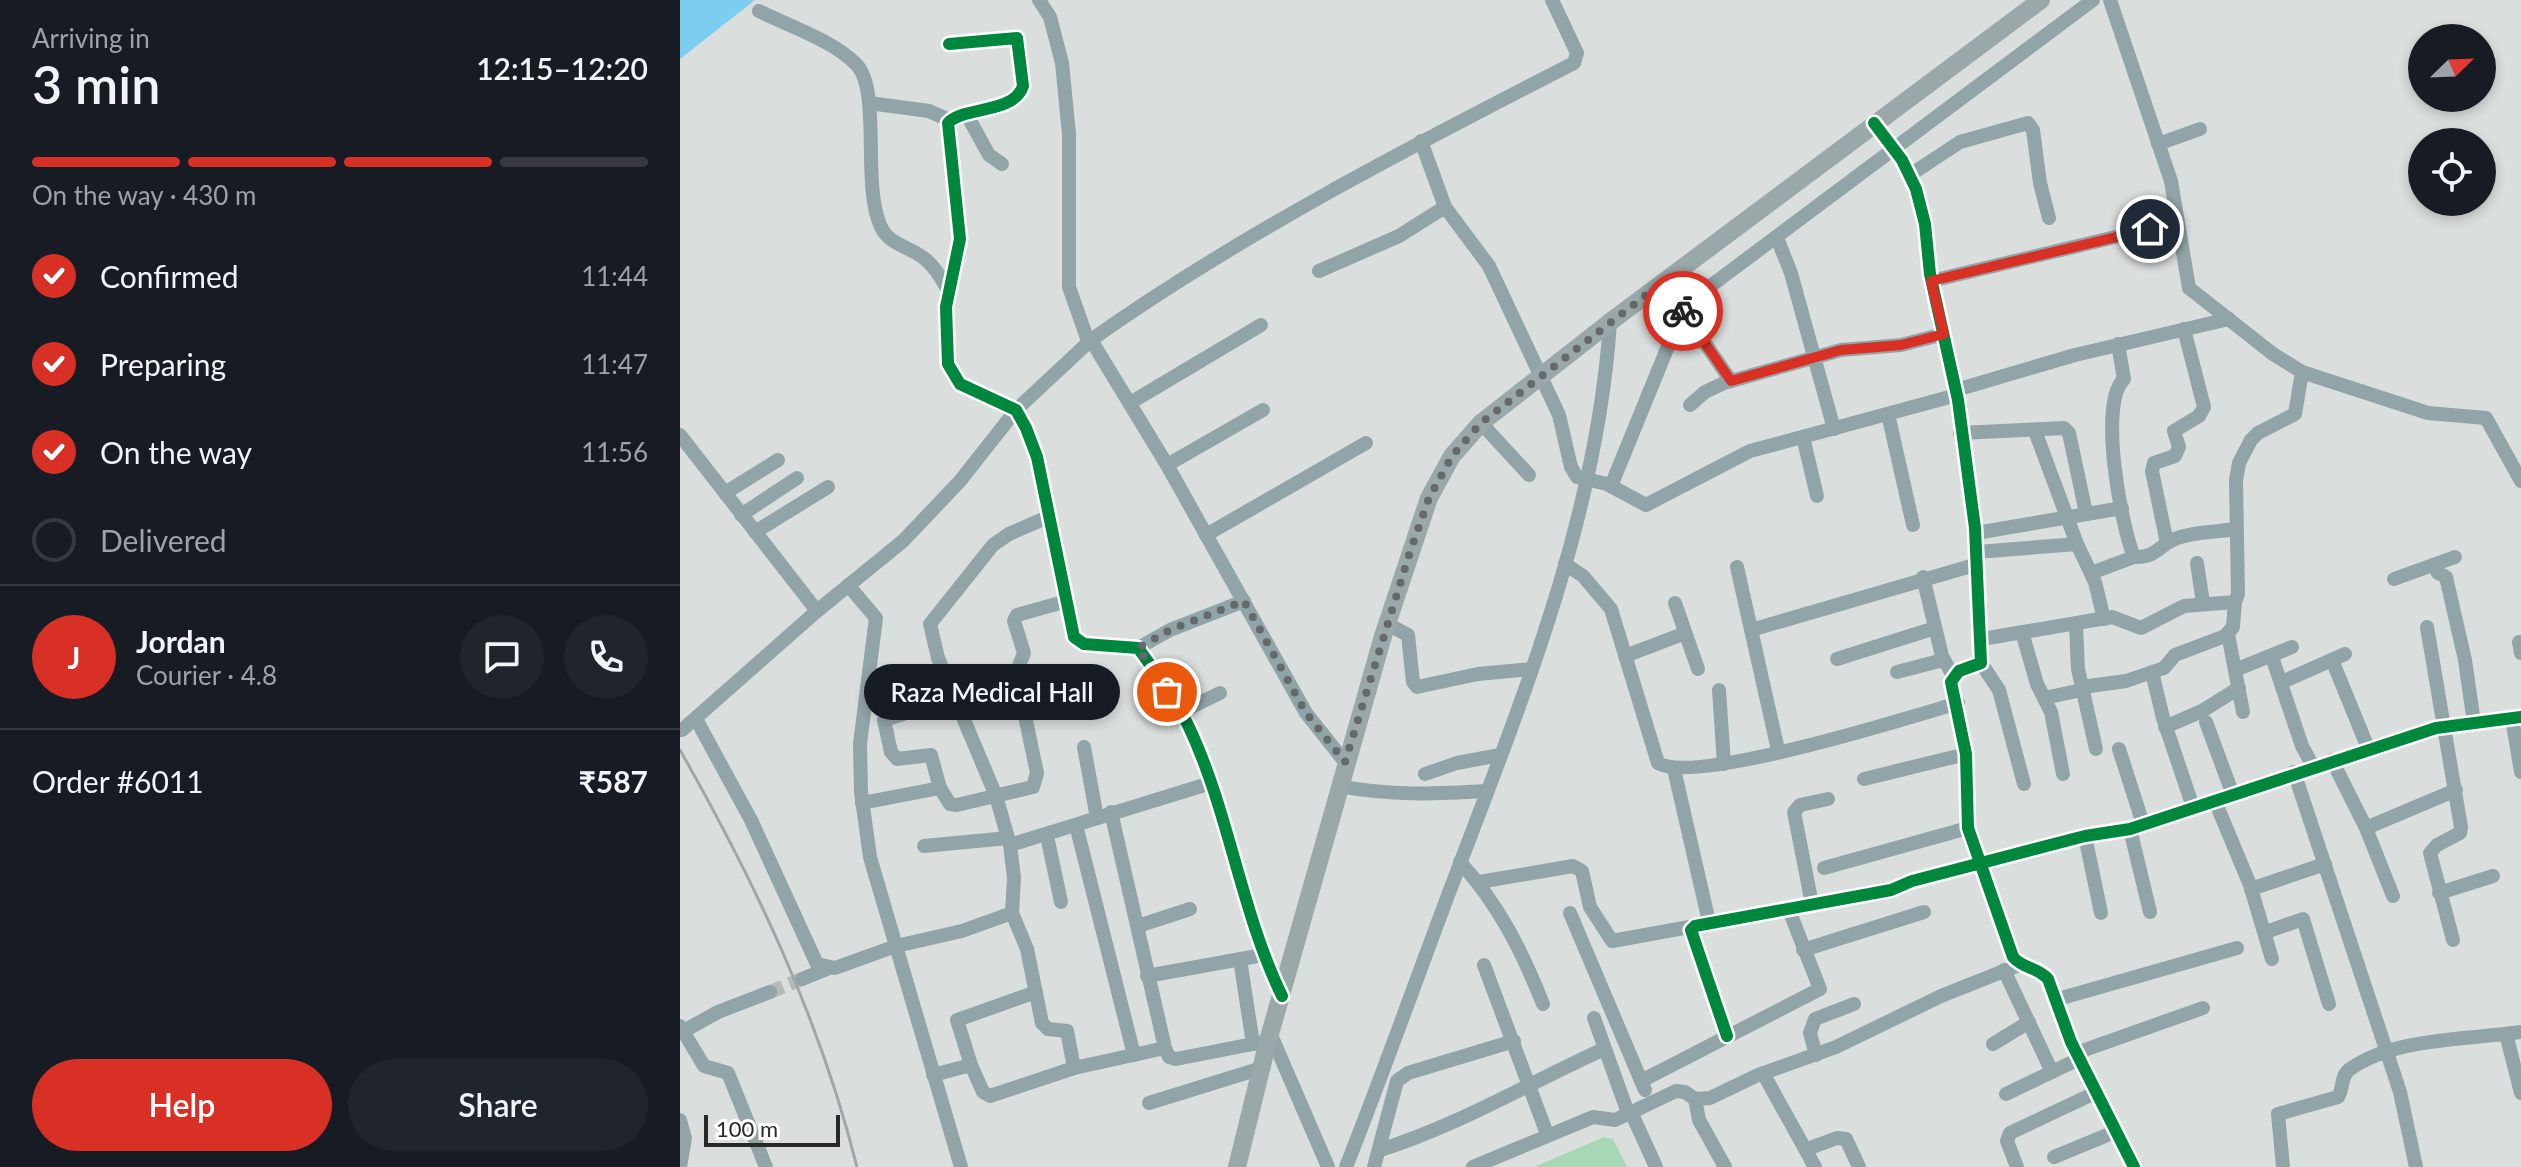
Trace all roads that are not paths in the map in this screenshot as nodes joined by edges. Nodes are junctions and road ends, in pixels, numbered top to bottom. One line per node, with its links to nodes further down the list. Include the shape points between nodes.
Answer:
1 (1039, 0): 33 (street, via 1050,17 1062,63 1069,134 1069,287)
2 (1552, 0): 13 (street, via 1577,53 1574,63)
3 (2041, 0): 11 (main road)
4 (2093, 0): 15 (street)
5 (2110, 0): 14 (street)
6 (759, 11): 8 (street, via 856,64 866,77)
7 (949, 44): 9 (street, via 1011,36 1020,44 1020,94)
8 (869, 103): 10 (street, via 929,111); 25 (street, via 870,172 881,229 927,260)
9 (967, 115): 10 (street); 16 (street, via 989,155)
10 (949, 120): 25 (street, via 960,239)
11 (1874, 123): 15 (street); 24 (main road)
12 (2200, 129): 14 (street)
13 (1421, 141): 18 (street); 33 (street)
14 (2158, 144): 20 (street)
15 (1893, 151): 17 (street); 21 (street)
16 (1002, 164)
17 (1910, 175): 19 (street, via 1960,142 2028,123); 23 (street, via 1925,224)
18 (1445, 207): 22 (street, via 1399,236); 37 (street, via 1489,266)
19 (2049, 218)
20 (2178, 222): 23 (street); 27 (street, via 2189,288)
21 (1777, 238): 26 (street); 35 (street)
22 (1319, 271)
23 (1931, 281): 32 (street)
24 (1663, 282): 26 (street); 29 (main road)
25 (950, 294): 42 (street, via 945,349 953,375 975,394)
26 (1681, 308): 28 (street)
27 (2229, 319): 31 (street); 36 (street)
28 (1691, 321): 38 (street); 58 (street, via 1671,339)
29 (1610, 322): 37 (main road); 56 (street, via 1605,390)
30 (1261, 325): 40 (street)
31 (2184, 329): 34 (street); 72 (street, via 2204,407 2174,431 2179,447 2175,456 2154,463)
32 (1944, 334): 35 (street); 39 (street)
33 (1089, 340): 40 (street); 42 (street)
34 (2118, 344): 39 (street); 62 (street, via 2124,379 2114,394 2111,425)
35 (1816, 358): 38 (street); 46 (street)
36 (2302, 372): 57 (street, via 2428,413 2486,418); 68 (street, via 2295,414 2258,433 2239,463)
37 (1539, 376): 45 (main road); 56 (street, via 1559,415 1573,474)
38 (1731, 381): 41 (street)
39 (1957, 393): 44 (street); 48 (street)
40 (1130, 403): 53 (street)
41 (1690, 405)
42 (1016, 410): 66 (street, via 1037,457); 84 (street, via 927,519)
43 (1263, 410): 53 (street)
44 (1888, 414): 46 (street); 67 (street)
45 (1481, 423): 54 (street); 92 (main road, via 1452,456 1429,498)
46 (1834, 429): 50 (street)
47 (2035, 431): 48 (street); 63 (street, via 2064,428 2069,433); 65 (street)
48 (1960, 433): 70 (street)
49 (680, 435): 60 (street)
50 (1803, 437): 58 (street, via 1750,451 1646,505); 61 (street)
51 (1366, 443): 71 (street)
52 (778, 460): 60 (street)
53 (1167, 465): 71 (street)
54 (1529, 475)
55 (797, 478): 64 (street)
56 (1586, 479): 58 (street); 78 (street)
57 (2521, 481)
58 (1611, 486)
59 (828, 487): 69 (street)
60 (725, 493): 64 (street)
61 (1817, 496)
62 (2122, 508): 63 (street); 74 (street)
63 (2086, 513): 65 (street)
64 (741, 515): 69 (street)
65 (2068, 516): 70 (street); 73 (street)
66 (1048, 517): 85 (street); 155 (street, via 993,545 930,624 941,666)
67 (1913, 525)
68 (2236, 529): 72 (street); 87 (street)
69 (755, 532): 90 (street)
70 (1976, 533): 76 (street)
71 (1206, 535): 86 (street)
72 (2167, 543): 74 (street, via 2158,554)
73 (2077, 544): 76 (street); 81 (street)
74 (2134, 557): 81 (street)
75 (2455, 557): 79 (street)
76 (1977, 558): 82 (street); 100 (street)
77 (2197, 563): 89 (street)
78 (1565, 564): 103 (street, via 1606,601); 108 (street)
79 (2434, 565): 83 (street); 127 (street, via 2446,577)
80 (1737, 567): 96 (street)
81 (2091, 573): 91 (street)
82 (1923, 577): 95 (street); 96 (street)
83 (2394, 579)
84 (848, 585): 90 (street); 158 (street, via 873,612 877,625 860,744)
85 (1067, 601): 102 (street, via 1070,628 1079,642); 155 (street, via 1015,617 1024,657 1016,673 1036,783 1028,790)
86 (1244, 601): 102 (street); 139 (street, via 1306,713)
87 (2235, 602): 89 (street); 99 (street)
88 (1675, 603): 98 (street)
89 (2203, 603): 91 (street, via 2184,606 2141,628 2121,618)
90 (817, 611): 125 (street)
91 (2104, 619): 93 (street)
92 (1387, 624): 108 (street, via 1408,635 1417,687); 139 (main road)
93 (2076, 625): 97 (street); 115 (street)
94 (2427, 627): 128 (street)
95 (1935, 628): 105 (street); 106 (street)
96 (1751, 630): 135 (street)
97 (2022, 632): 100 (street); 119 (street)
98 (1683, 634): 103 (street); 109 (street)
99 (2228, 634): 110 (street); 112 (street, via 2175,655)
100 (1982, 639): 107 (street)
101 (2292, 647): 104 (street)
102 (1138, 648): 121 (street)
103 (1625, 656): 142 (street, via 1658,763)
104 (2272, 657): 110 (street); 114 (street)
105 (1837, 659)
106 (1943, 660): 111 (street); 113 (street)
107 (1981, 663): 113 (street); 149 (street, via 1999,690)
108 (1531, 669): 137 (street)
109 (1698, 669)
110 (2235, 670): 116 (street)
111 (1897, 672)
112 (2152, 672): 115 (street); 129 (street)
113 (1953, 676): 120 (street)
114 (2282, 682): 132 (street, via 2338,657); 141 (street)
115 (2082, 688): 119 (street); 133 (street)
116 (2239, 688): 122 (street); 129 (street)
117 (1719, 690): 140 (street)
118 (1220, 693): 121 (street)
119 (2044, 698): 146 (street)
120 (1958, 703): 135 (street); 136 (street)
121 (1181, 712): 148 (street)
122 (2243, 712)
123 (903, 714): 151 (street, via 883,722 891,752 897,759 931,755)
124 (2516, 718): 127 (street); 144 (street)
125 (696, 719): 130 (street); 199 (street, via 770,857 812,957)
126 (2206, 722): 154 (street)
127 (2474, 723): 128 (street)
128 (2447, 726): 132 (street); 152 (street)
129 (2165, 727): 159 (street)
130 (682, 730)
131 (1084, 747): 160 (street)
132 (2368, 748): 138 (street)
133 (2096, 749)
134 (2119, 749): 162 (street)
135 (1778, 750): 140 (street)
136 (1966, 754): 147 (street); 163 (street)
137 (1500, 755): 145 (street); 153 (street)
138 (2332, 760): 141 (street); 164 (street)
139 (1345, 762): 150 (main road)
140 (1724, 764): 142 (street)
141 (2313, 766): 143 (street)
142 (1674, 769): 187 (street)
143 (2294, 772): 154 (street); 171 (street)
144 (2521, 772)
145 (1425, 774)
146 (2063, 774)
147 (1864, 779)
148 (1211, 783): 160 (street); 194 (street)
149 (2024, 784)
150 (1339, 786): 153 (street, via 1412,796); 205 (main road)
151 (940, 788): 155 (street, via 952,805); 158 (street)
152 (2456, 790): 164 (street); 176 (street, via 2460,833 2430,853)
153 (1487, 791): 169 (street)
154 (2233, 795): 157 (street)
155 (996, 796): 167 (street)
156 (1828, 799): 179 (street, via 1800,805 1794,812)
157 (2215, 801): 159 (street); 175 (street)
158 (862, 803): 191 (street, via 870,857)
159 (2193, 807): 162 (street)
160 (1104, 815): 161 (street); 188 (street)
161 (1076, 825): 165 (street); 222 (street)
162 (2136, 827): 166 (street); 183 (street)
163 (1968, 828): 170 (street); 172 (street)
164 (2366, 828): 177 (street)
165 (1047, 836): 167 (street); 178 (street)
166 (2085, 836): 170 (street); 186 (street)
167 (1009, 842): 168 (street); 184 (street)
168 (924, 846)
169 (1460, 862): 174 (street); 251 (street)
170 (1980, 864): 179 (street, via 1891,890); 198 (street)
171 (2325, 864): 175 (street); 221 (street)
172 (1824, 868)
173 (2493, 876): 176 (street)
174 (1479, 882): 187 (street, via 1578,867 1590,907 1612,941); 207 (street, via 1512,934)
175 (2251, 889): 189 (street)
176 (2439, 893): 190 (street)
177 (2393, 896)
178 (1061, 902)
179 (1812, 904): 181 (street)
180 (1190, 909): 188 (street)
181 (1789, 910): 187 (street); 193 (street)
182 (1924, 912): 193 (street)
183 (2150, 912)
184 (1012, 913): 191 (street); 204 (street, via 1026,943)
185 (1570, 913): 231 (street)
186 (2101, 913)
187 (1702, 924): 215 (street, via 1691,930)
188 (1138, 926): 201 (street)
189 (2266, 932): 196 (street); 209 (street, via 2303,919)
190 (2453, 940)
191 (896, 946): 199 (street); 230 (street)
192 (2237, 948): 206 (street)
193 (1803, 950): 215 (street, via 1820,989)
194 (1263, 955): 195 (street); 205 (street)
195 (1240, 959): 201 (street); 216 (street)
196 (2272, 959)
197 (1484, 965): 217 (street)
198 (2019, 965): 200 (street); 206 (street, via 2041,971)
199 (827, 969): 202 (street)
200 (2004, 970): 212 (street); 223 (street)
201 (1147, 976): 219 (street)
202 (802, 979)
203 (770, 992): 213 (street)
204 (1036, 992): 225 (street, via 957,1020); 226 (street, via 1044,1027 1067,1031)
205 (1282, 996): 216 (main road)
206 (2058, 999): 224 (street)
207 (1543, 1004)
208 (1854, 1004): 223 (street, via 1815,1019 1810,1033)
209 (2329, 1004)
210 (2203, 1008): 224 (street)
211 (1594, 1018): 220 (street)
212 (2029, 1022): 218 (street); 228 (street)
213 (681, 1030): 247 (street, via 704,1066 728,1073)
214 (2513, 1033): 221 (street); 234 (street)
215 (1727, 1036): 231 (street)
216 (1264, 1040): 219 (street, via 1176,1059); 227 (main road); 250 (street)
217 (1514, 1041): 232 (street); 244 (street, via 1403,1076 1394,1088)
218 (1993, 1044)
219 (1165, 1048): 222 (street)
220 (1604, 1049): 232 (street); 239 (street)
221 (2387, 1053): 260 (street, via 2350,1068 2338,1097 2278,1114); 261 (street)
222 (1134, 1055): 226 (street)
223 (1816, 1055): 229 (street)
224 (2078, 1056): 228 (street); 233 (street)
225 (971, 1065): 226 (street, via 990,1096); 230 (street)
226 (1074, 1068)
227 (1262, 1068): 238 (street); 249 (main road)
228 (2052, 1072): 235 (street)
229 (1763, 1073): 236 (street, via 1710,1098); 243 (street)
230 (933, 1075): 248 (street)
231 (1641, 1081): 237 (street)
232 (1529, 1083): 242 (street); 244 (street, via 1482,1111)
233 (2097, 1092): 241 (street); 258 (street, via 2010,1133 2007,1141)
234 (2521, 1093)
235 (2006, 1094)
236 (1695, 1099): 237 (street, via 1681,1091); 255 (street, via 1699,1120)
237 (1650, 1102): 239 (street)
238 (1149, 1103)
239 (1630, 1112): 242 (street, via 1615,1120 1593,1117); 254 (street)
240 (680, 1120): 246 (street, via 685,1138)
241 (2117, 1131): 245 (street); 259 (street)
242 (1547, 1134): 253 (street)
243 (1807, 1149): 256 (street); 257 (street, via 1846,1139)
244 (1380, 1150): 252 (street)
245 (2054, 1157)
246 (680, 1167)
247 (766, 1167)
248 (961, 1167)
249 (1237, 1167)
250 (1328, 1167)
251 (1346, 1167)
252 (1374, 1167)
253 (1473, 1167)
254 (1656, 1167)
255 (1725, 1167)
256 (1815, 1167)
257 (1859, 1167)
258 (2017, 1167)
259 (2134, 1167)
260 (2282, 1167)
261 (2416, 1167)

